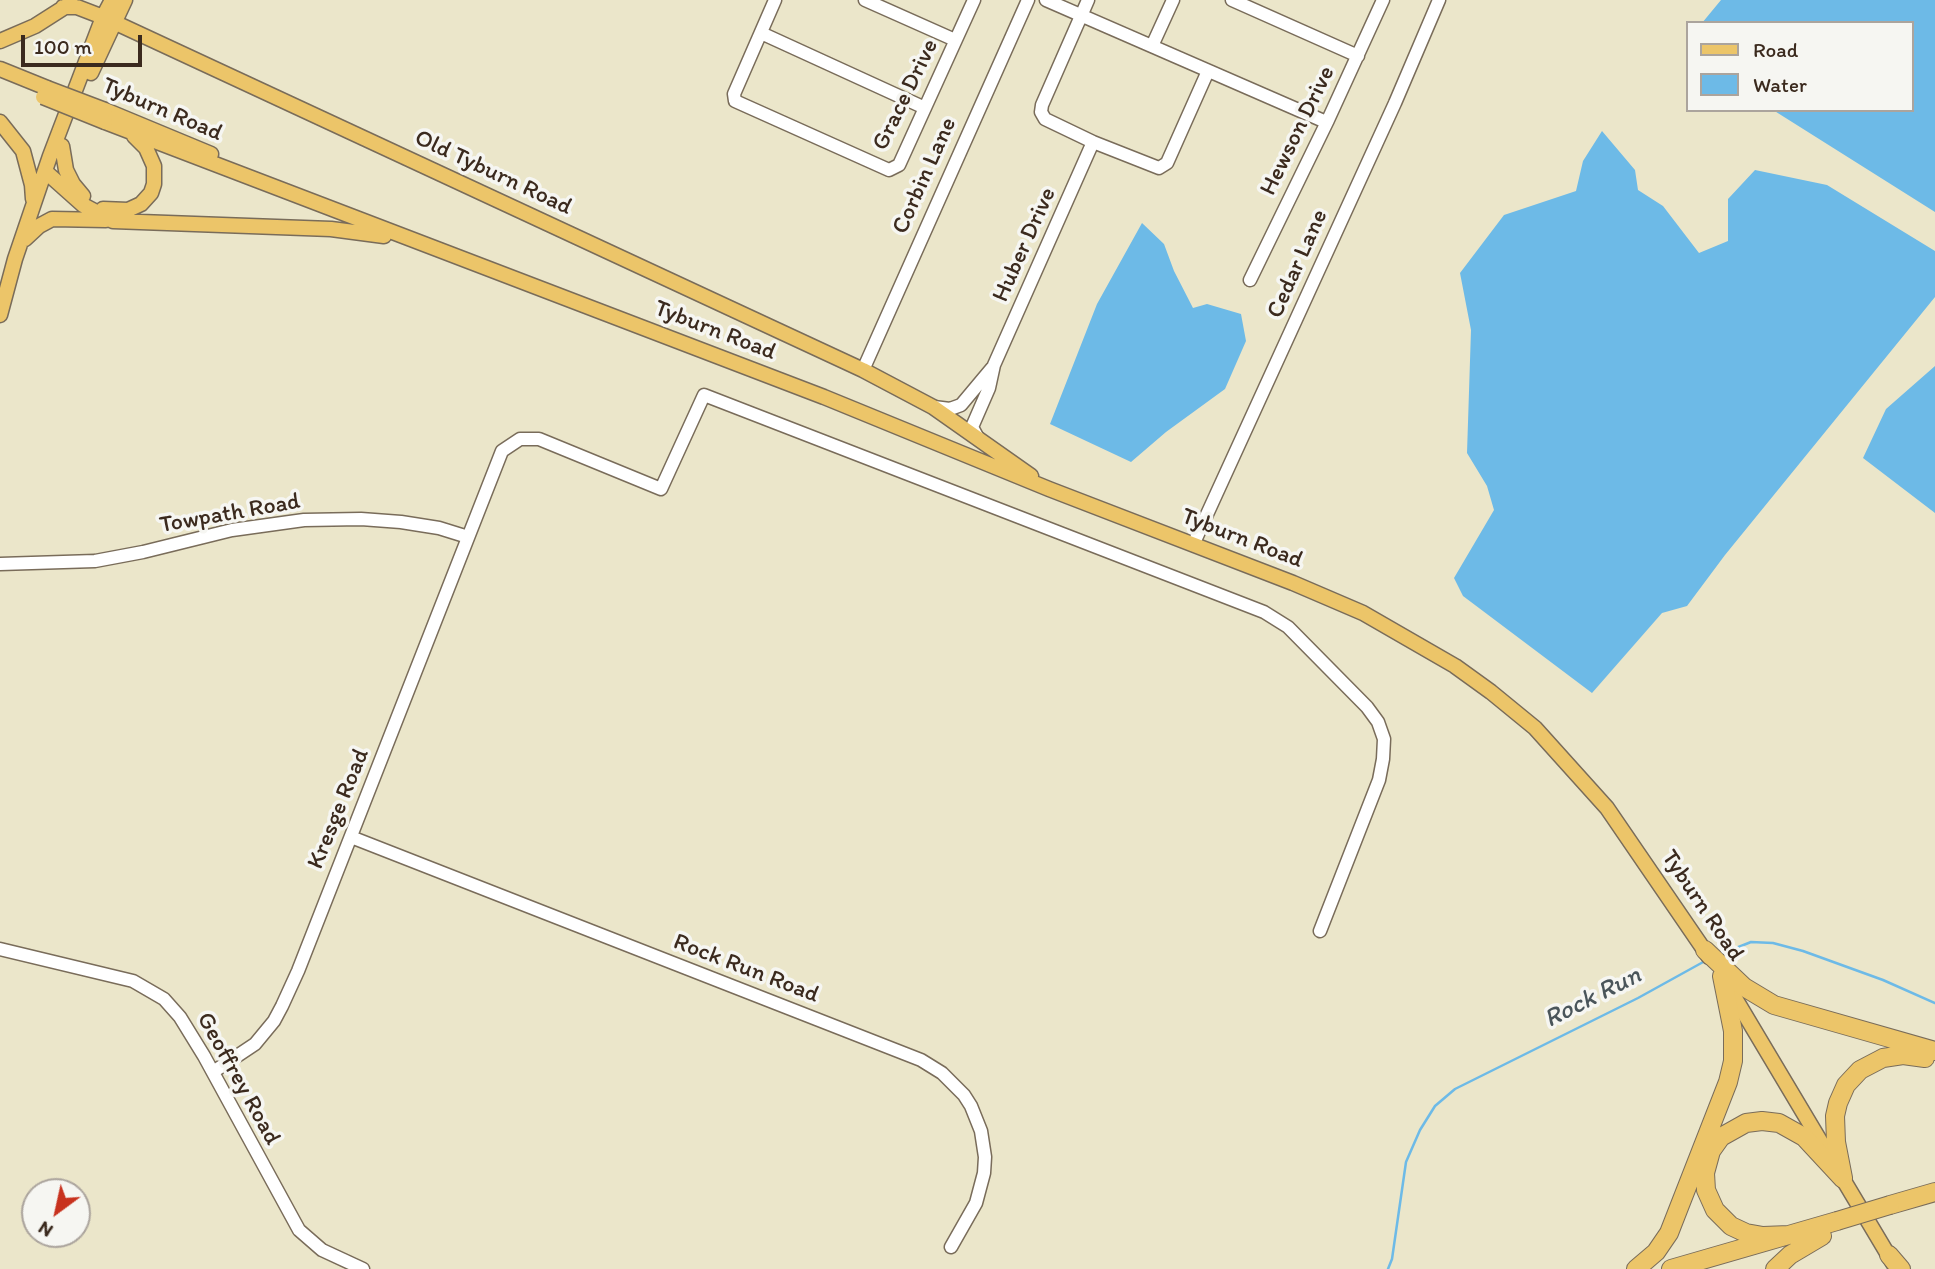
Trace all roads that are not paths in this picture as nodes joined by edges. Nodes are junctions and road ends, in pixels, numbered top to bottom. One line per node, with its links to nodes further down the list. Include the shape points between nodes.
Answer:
1 (112, 0): 15 (main road)
2 (125, 0): 15 (main road)
3 (775, 0): 16 (street)
4 (865, 0): 17 (street)
5 (974, 0): 17 (street, Grace Drive)
6 (1028, 0): 41 (street, Corbin Lane)
7 (1046, 0): 14 (street)
8 (1088, 0): 14 (street)
9 (1173, 0): 19 (street)
10 (1232, 0): 20 (street)
11 (1382, 0): 20 (street, Hewson Drive)
12 (1439, 0): 46 (street, Cedar Lane)
13 (69, 4): 15 (main road, Old Tyburn Road); 18 (main road)
14 (1081, 15): 19 (street); 30 (street, via 1041,112 1045,119)
15 (109, 19): 31 (main road); 32 (main road); 41 (main road, Old Tyburn Road)
16 (761, 33): 25 (street); 25 (street, Grace Drive, via 735,101 885,169 899,165)
17 (956, 40): 25 (street, Grace Drive)
18 (0, 41)
19 (1153, 46): 22 (street)
20 (1357, 56): 28 (street, Hewson Drive)
21 (0, 69): 24 (main road, Tyburn Road)
22 (1208, 71): 28 (street); 30 (street, via 1167,163 1159,169)
23 (0, 79): 24 (main road, Tyburn Road)
24 (45, 92): 26 (main road, Tyburn Road, bridge)
25 (925, 108)
26 (105, 116): 29 (main road, Tyburn Road); 33 (main road, Tyburn Road, via 189,144)
27 (0, 122): 34 (main road, via 25,158 33,185)
28 (1326, 122): 38 (street, Hewson Drive)
29 (124, 130): 31 (main road, via 146,148 155,176 147,199 128,211 109,211 88,201 69,177); 33 (main road, Tyburn Road)
30 (1093, 142): 40 (street, Huber Drive)
31 (62, 146): 32 (main road)
32 (46, 172): 34 (main road); 35 (main road, via 83,205)
33 (304, 197): 36 (main road, Tyburn Road)
34 (33, 209): 37 (main road)
35 (113, 221): 36 (main road, via 331,229); 37 (main road, via 52,219 32,231)
36 (417, 243): 44 (main road, Tyburn Road, via 812,392)
37 (18, 249): 39 (main road)
38 (1250, 280)
39 (0, 315)
40 (994, 365): 42 (street, Huber Drive, via 961,405); 43 (street, Huber Drive, via 972,427)
41 (863, 370): 42 (main road, Old Tyburn Road)
42 (933, 407): 43 (main road, Old Tyburn Road)
43 (978, 438): 44 (main road, Old Tyburn Road)
44 (1049, 489): 46 (main road, Tyburn Road)
45 (468, 537): 47 (street, Towpath Road, via 401,522 304,520 232,530 95,561); 48 (street, Kresge Road); 49 (street, Kresge Road, via 502,451 520,439 543,440 661,489 704,395 1264,612 1288,626 1367,707 1383,735 1379,780)
46 (1193, 545): 51 (main road, Tyburn Road, via 1363,613 1491,692 1535,728 1600,800)
47 (0, 564)
48 (351, 836): 55 (street, Kresge Road, via 274,1021 255,1044); 64 (street, Rock Run Road, via 921,1060 942,1073 964,1095 976,1116 985,1157 976,1203)
49 (1320, 931)
50 (0, 949): 55 (street, Geoffrey Road, via 133,981 155,992 180,1017)
51 (1705, 950): 52 (highway)
52 (1725, 974): 53 (highway, via 1774,1005); 56 (main road, Tyburn Road); 67 (highway, via 1733,1031 1728,1082 1669,1233)
53 (1935, 1051)
54 (1935, 1063): 56 (highway, via 1910,1055 1890,1056 1865,1066 1850,1080 1835,1116)
55 (212, 1072): 66 (street, Geoffrey Road, via 299,1230 323,1250)
56 (1843, 1179): 62 (highway, via 1799,1134 1779,1123 1745,1123 1721,1138 1705,1173 1714,1210 1746,1234); 65 (main road, Tyburn Road)
57 (1935, 1184): 60 (highway)
58 (1935, 1192): 60 (highway)
59 (1935, 1203): 60 (highway)
60 (1896, 1207): 61 (highway)
61 (1840, 1225): 62 (highway); 63 (highway)
62 (1789, 1235): 68 (highway)
63 (1822, 1236): 69 (highway); 70 (highway)
64 (951, 1247)
65 (1894, 1266)
66 (363, 1269)
67 (1636, 1269)
68 (1671, 1269)
69 (1709, 1269)
70 (1775, 1269)

